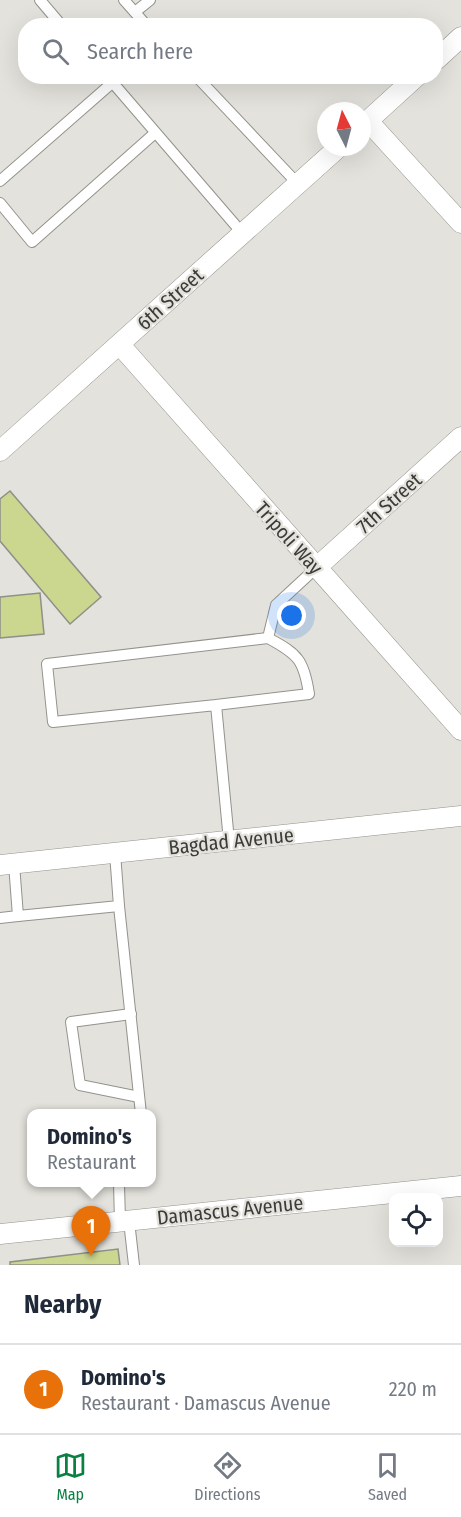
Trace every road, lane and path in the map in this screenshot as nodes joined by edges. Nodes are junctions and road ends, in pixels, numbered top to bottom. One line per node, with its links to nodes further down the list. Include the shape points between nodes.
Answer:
1 (40, 0): 5 (lane)
2 (124, 0): 4 (lane)
3 (150, 0): 4 (lane)
4 (135, 12): 6 (lane)
5 (55, 18)
6 (140, 18)
7 (461, 37): 8 (street)
8 (443, 53)
9 (105, 84): 17 (lane)
10 (112, 84): 15 (lane)
11 (204, 84): 18 (lane)
12 (408, 84): 13 (street)
13 (371, 118)
14 (371, 130): 20 (street)
15 (155, 133): 19 (lane, via 32,242); 21 (lane)
16 (329, 156): 18 (street, 6th Street)
17 (0, 181)
18 (298, 184): 21 (street, 6th Street)
19 (0, 203)
20 (461, 223)
21 (243, 234): 22 (street, 6th Street)
22 (120, 345): 24 (street, 6th Street); 25 (street, Tripoli Way)
23 (461, 437): 25 (street, 7th Street)
24 (0, 450)
25 (316, 568): 26 (lane, via 276,605); 28 (street, Tripoli Way)
26 (268, 638): 27 (lane, via 293,651 306,673 309,694); 27 (lane, via 47,664 54,722)
27 (216, 705): 30 (lane)
28 (461, 730)
29 (461, 816): 30 (street, Bagdad Avenue)
30 (229, 841): 31 (street, Bagdad Avenue)
31 (115, 853): 32 (street, Bagdad Avenue); 33 (lane)
32 (7, 865): 34 (lane)
33 (119, 906): 34 (lane); 36 (lane)
34 (18, 916): 35 (lane)
35 (0, 918)
36 (131, 1014): 37 (lane); 37 (lane, via 71,1022 80,1084)
37 (139, 1096): 38 (lane)
38 (141, 1109)
39 (461, 1186): 41 (street, Damascus Avenue)
40 (119, 1187): 41 (lane)
41 (124, 1221): 42 (street, Damascus Avenue); 43 (lane)
42 (0, 1234)
43 (134, 1265)

